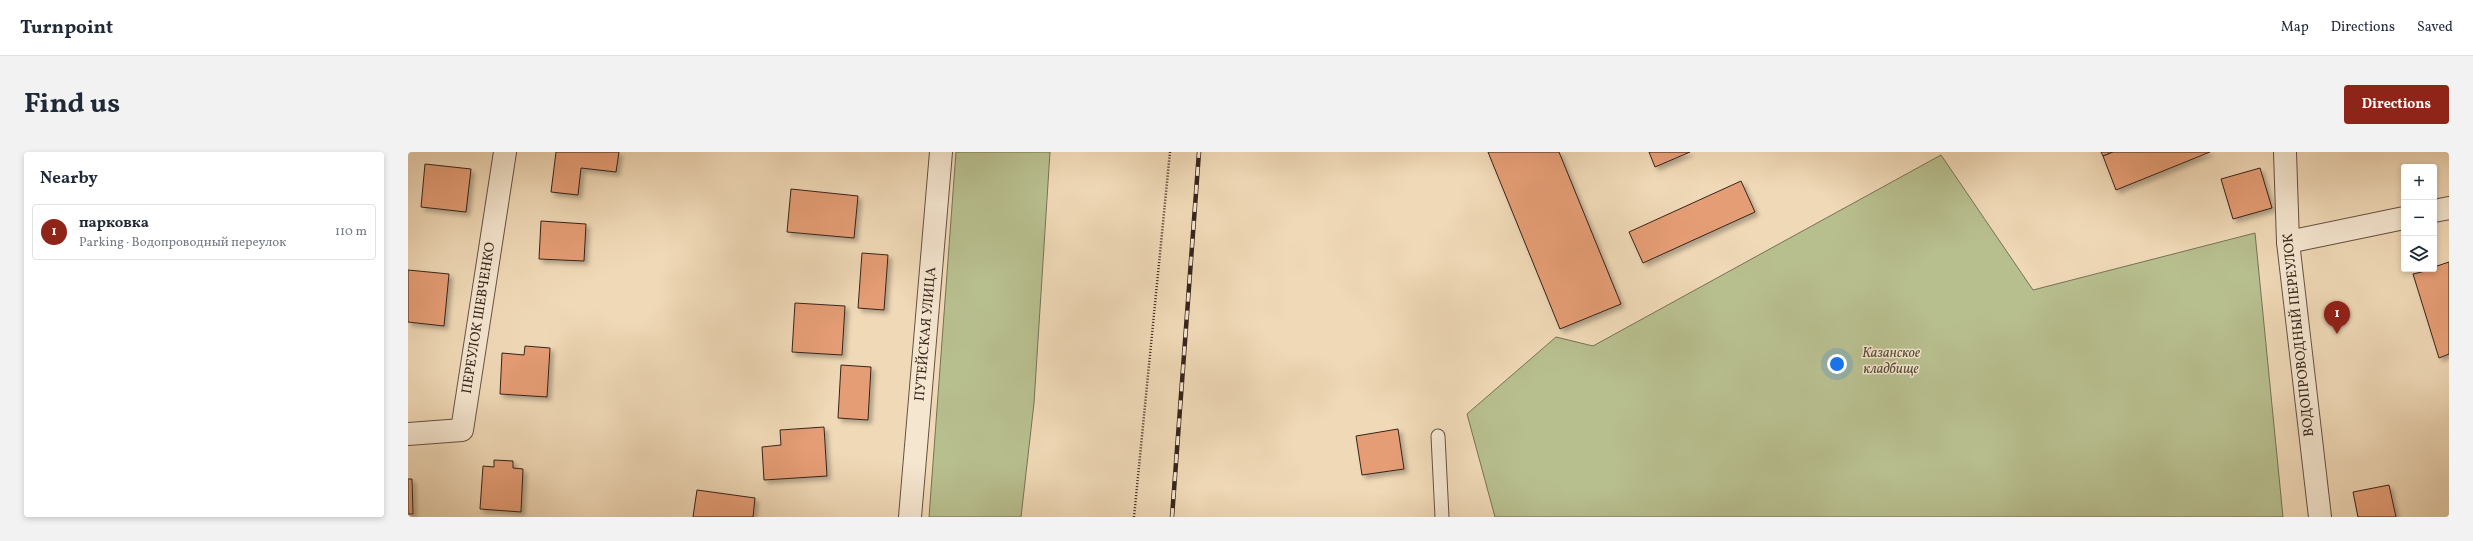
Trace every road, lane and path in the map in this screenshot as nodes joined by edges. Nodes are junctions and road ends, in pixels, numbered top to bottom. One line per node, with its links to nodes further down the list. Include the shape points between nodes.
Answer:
1 (505, 152): 9 (street, ПЕРЕУЛОК ШЕВЧЕНКО, via 462,430)
2 (941, 152): 11 (street, ПУТЕЙСКАЯ УЛИЦА)
3 (1170, 152): 12 (path)
4 (2285, 152): 8 (street, ВОДОПРОВОДНЫЙ ПЕРЕУЛОК)
5 (2449, 208): 6 (street)
6 (2437, 210)
7 (2401, 219): 8 (street)
8 (2288, 242): 14 (street, ВОДОПРОВОДНЫЙ ПЕРЕУЛОК)
9 (408, 434)
10 (1438, 436): 13 (lane)
11 (910, 517)
12 (1134, 517)
13 (1442, 517)
14 (2320, 517)

